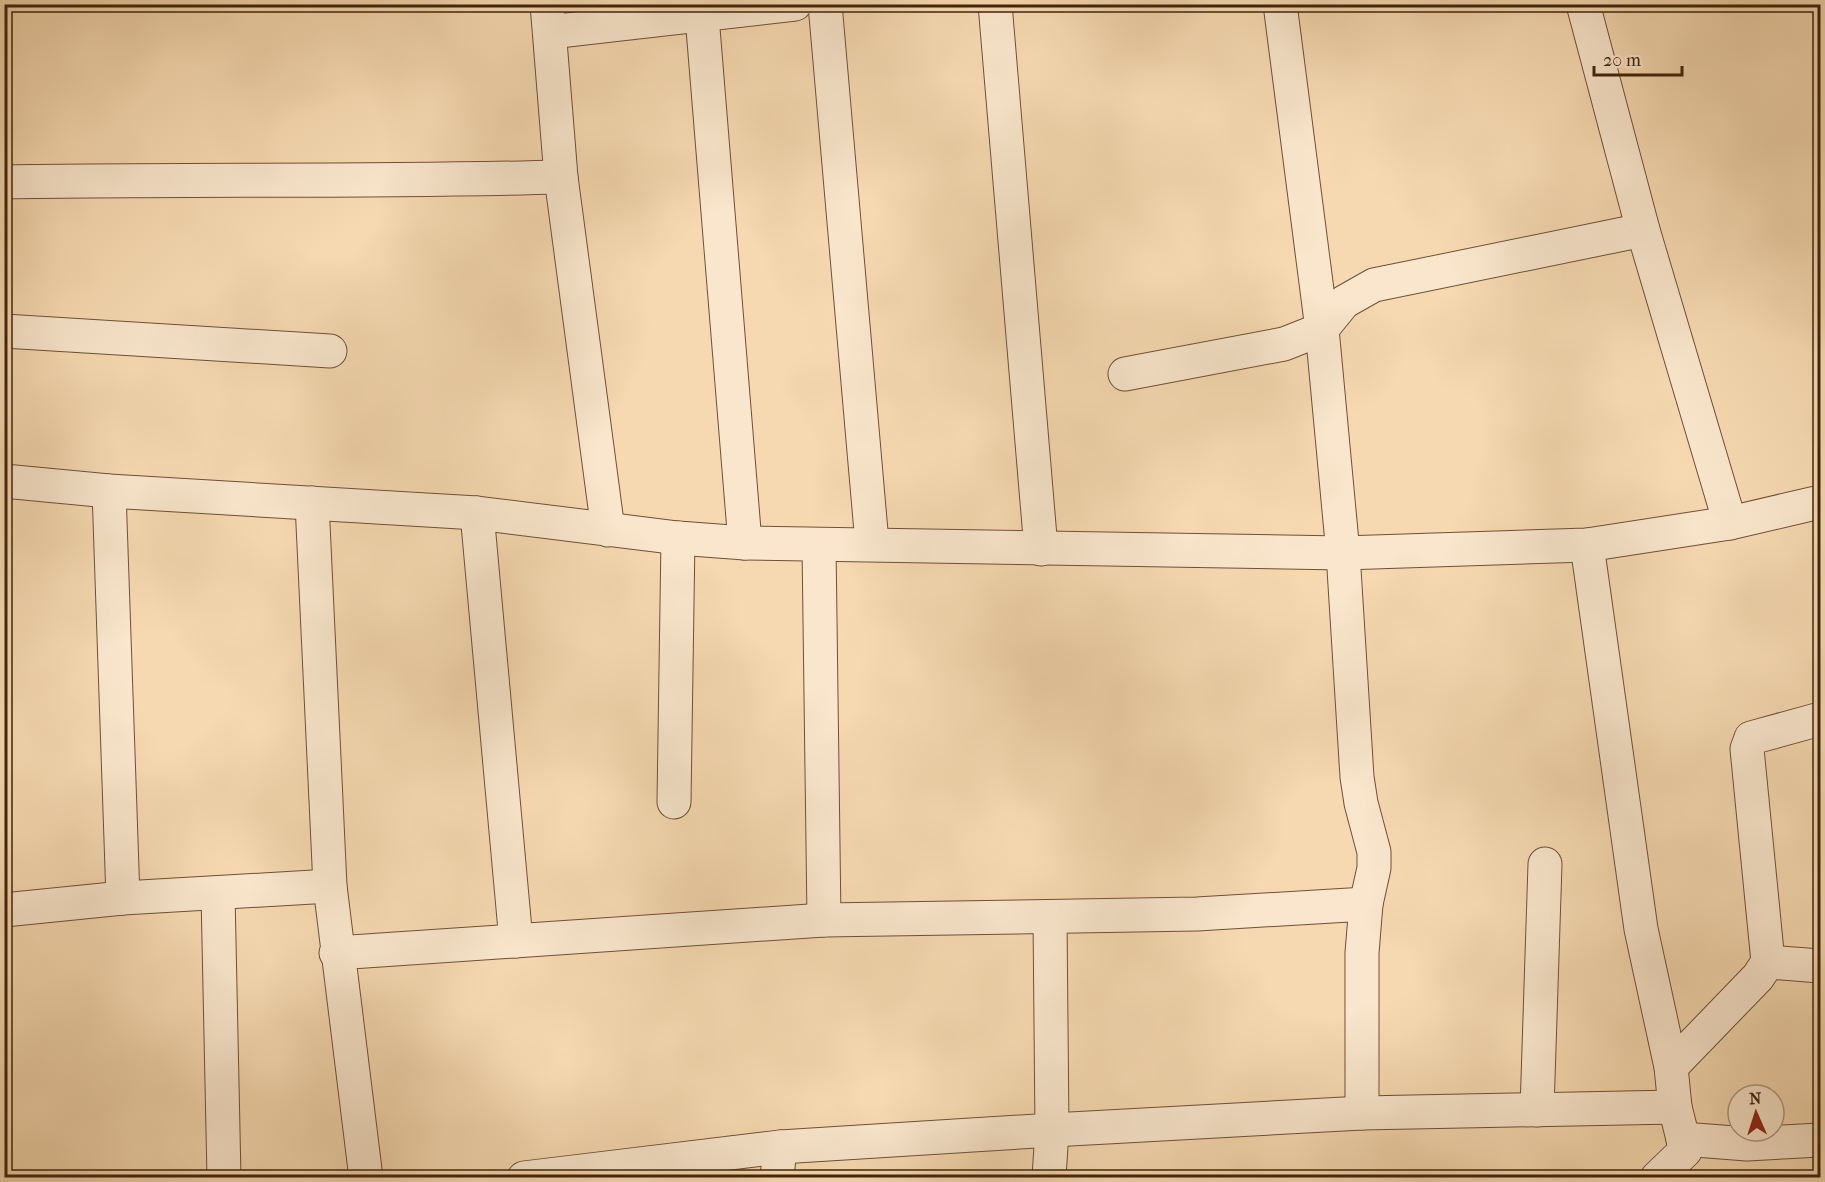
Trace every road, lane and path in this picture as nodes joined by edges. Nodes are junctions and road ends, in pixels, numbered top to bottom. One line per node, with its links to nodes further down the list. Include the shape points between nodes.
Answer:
1 (795, 4): 6 (street)
2 (825, 4): 24 (street)
3 (995, 4): 27 (street)
4 (1280, 4): 11 (street)
5 (1583, 4): 10 (street)
6 (701, 10): 7 (street); 23 (street)
7 (548, 18): 8 (street)
8 (561, 177): 9 (street, via 380,182); 21 (street)
9 (4, 182)
10 (1643, 230): 11 (street, via 1374,285 1344,302); 20 (street)
11 (1322, 329): 14 (street, via 1262,350); 28 (street)
12 (4, 330): 13 (street)
13 (330, 351)
14 (1125, 374)
15 (4, 481): 16 (street)
16 (109, 491): 18 (street); 34 (street)
17 (1821, 502): 20 (street)
18 (312, 503): 19 (street); 32 (street)
19 (477, 513): 21 (street); 39 (street)
20 (1730, 522): 26 (street)
21 (608, 530): 22 (street)
22 (678, 538): 23 (street); 30 (street)
23 (745, 543): 25 (street)
24 (872, 543): 25 (street); 27 (street)
25 (819, 545): 38 (street)
26 (1587, 545): 28 (street); 43 (street, via 1641,929)
27 (1041, 549): 28 (street)
28 (1343, 553): 35 (street, via 1357,777 1374,852)
29 (1821, 719): 41 (street, via 1764,732 1751,738 1747,749)
30 (674, 802)
31 (1545, 864): 45 (street)
32 (330, 886): 33 (street); 40 (street)
33 (218, 894): 34 (street); 51 (street)
34 (123, 898): 36 (street)
35 (1366, 904): 37 (street, via 1197,914); 46 (street, via 1362,953)
36 (4, 910)
37 (1050, 917): 38 (street); 47 (street)
38 (824, 920): 39 (street)
39 (516, 941): 40 (street)
40 (336, 953): 52 (street)
41 (1768, 962): 42 (street); 43 (street)
42 (1821, 966)
43 (1671, 1067): 44 (street)
44 (1675, 1107): 45 (street); 49 (street)
45 (1537, 1110): 46 (street)
46 (1362, 1113): 47 (street)
47 (1052, 1130): 50 (street); 54 (street)
48 (1821, 1140): 49 (street, via 1748,1144)
49 (1686, 1156): 55 (street)
50 (779, 1162): 53 (street)
51 (224, 1178)
52 (366, 1178)
53 (524, 1178)
54 (1049, 1178)
55 (1657, 1178)

